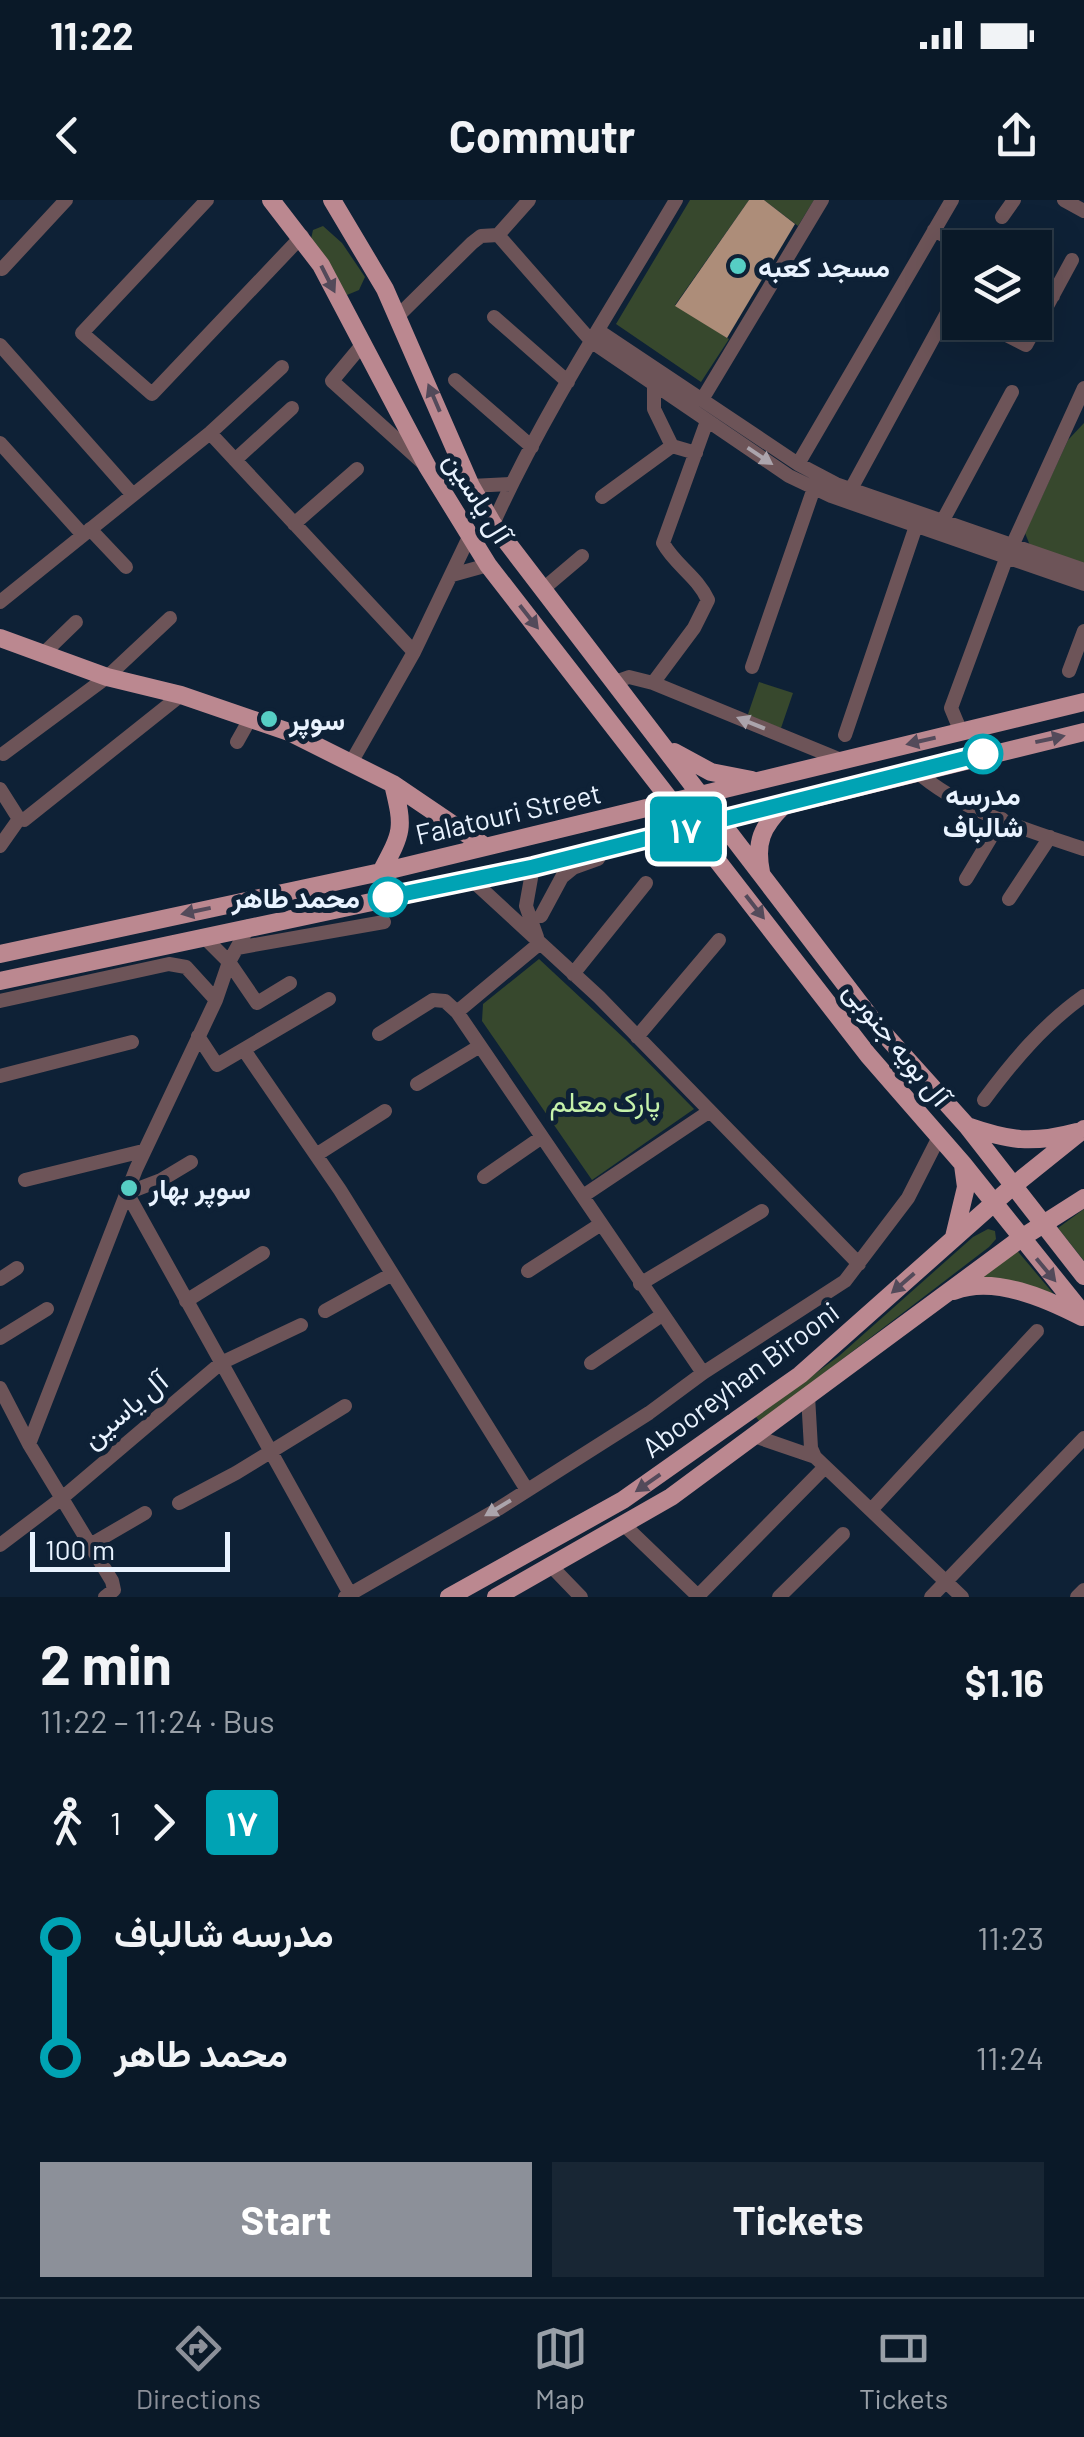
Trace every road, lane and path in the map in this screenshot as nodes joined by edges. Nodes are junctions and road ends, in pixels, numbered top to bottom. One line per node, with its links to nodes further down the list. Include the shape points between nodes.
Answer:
1 (66, 200): 18 (street)
2 (206, 200): 16 (street, via 82,332 152,394)
3 (271, 200): 16 (main road, آل یاسین)
4 (332, 200): 20 (main road, آل یاسین)
5 (528, 200): 15 (street)
6 (676, 200): 23 (street)
7 (822, 200): 32 (street)
8 (952, 200): 13 (street)
9 (1014, 200): 12 (street)
10 (1064, 200): 11 (street)
11 (1084, 212)
12 (1002, 218)
13 (934, 230): 14 (street); 41 (street)
14 (942, 234)
15 (498, 235): 20 (street, via 472,243); 23 (street)
16 (302, 236): 25 (main road, آل یاسین, one-way to 25)
17 (1072, 260): 19 (street)
18 (2, 268)
19 (1053, 296)
20 (398, 316): 45 (main road, آل یاسین, one-way to 20)
21 (494, 317): 29 (street)
22 (942, 332): 47 (street)
23 (596, 337): 27 (street); 29 (street)
24 (0, 344): 48 (street)
25 (362, 345): 42 (main road, آل یاسین); 42 (street, via 332,381)
26 (282, 367): 35 (street)
27 (654, 377): 32 (street); 34 (street); 37 (street, via 654,409)
28 (455, 380): 38 (street)
29 (568, 382): 38 (street)
30 (1084, 388): 56 (street)
31 (1012, 392): 50 (street)
32 (703, 398): 41 (street)
33 (292, 408): 40 (street)
34 (708, 421): 39 (street); 46 (street, one-way to 46)
35 (210, 433): 40 (street); 48 (street)
36 (0, 444): 54 (street)
37 (672, 446): 39 (street); 49 (street)
38 (532, 447): 44 (street)
39 (696, 453): 75 (street, via 663,543 699,580 708,600)
40 (235, 460): 51 (street)
41 (798, 464): 47 (street)
42 (427, 466): 55 (main road, آل یاسین)
43 (357, 468): 51 (street)
44 (511, 484): 45 (street); 52 (street)
45 (472, 486): 52 (main road, آل یاسین)
46 (814, 488): 53 (street); 71 (street)
47 (852, 489): 50 (street)
48 (133, 495): 54 (street)
49 (602, 497)
50 (942, 522): 56 (street)
51 (294, 524): 69 (street)
52 (493, 524): 63 (main road, آل یاسین)
53 (916, 526): 56 (street); 83 (street)
54 (86, 532): 59 (street); 64 (street)
55 (470, 535): 58 (main road, آل یاسین); 61 (street)
56 (1009, 552): 60 (street); 62 (street); 81 (street, via 951,708)
57 (582, 556): 63 (street)
58 (488, 564): 61 (street); 80 (main road, آل یاسین, one-way to 80)
59 (126, 567)
60 (1084, 570)
61 (452, 574): 69 (street)
62 (1084, 584)
63 (543, 589): 74 (main road, آل یاسین)
64 (0, 602)
65 (170, 618): 73 (street)
66 (76, 622): 70 (street)
67 (1084, 630): 72 (street)
68 (0, 638): 70 (main road)
69 (414, 652): 89 (street)
70 (44, 653): 73 (main road)
71 (752, 667)
72 (1069, 671)
73 (106, 677): 76 (main road); 86 (street)
74 (615, 682): 75 (street, via 629,676); 78 (main road, آل یاسین)
75 (653, 682): 88 (street, one-way to 75)
76 (181, 695): 79 (main road); 98 (street)
77 (1084, 702): 81 (main road, Falatouri Street)
78 (636, 709): 80 (main road, via 632,728); 85 (main road, آل یاسین)
79 (250, 719): 84 (street); 89 (main road)
80 (613, 723): 87 (main road, آل یاسین)
81 (961, 732): 88 (main road, Falatouri Street, one-way to 88)
82 (1084, 732): 90 (main road, one-way to 82)
83 (844, 735)
84 (237, 742)
85 (666, 748): 91 (main road, via 711,772); 94 (main road, آل یاسین)
86 (3, 754)
87 (641, 759): 95 (main road, آل یاسین); 97 (main road, via 645,788)
88 (842, 760): 91 (main road, Falatouri Street)
89 (352, 761): 92 (main road)
90 (916, 772): 96 (main road); 99 (street, via 938,790)
91 (763, 780): 94 (main road, Falatouri Street)
92 (392, 784): 104 (main road); 110 (main road, via 400,838)
93 (0, 790): 98 (street)
94 (703, 795): 95 (main road, Falatouri Street); 100 (main road, آل بویه جنوبی)
95 (674, 802): 97 (main road, Falatouri Street); 101 (main road, آل بویه جنوبی)
96 (784, 805): 100 (main road); 111 (main road, via 759,838)
97 (627, 813): 104 (main road, Falatouri Street)
98 (18, 819): 105 (street)
99 (1002, 819): 103 (street); 112 (street)
100 (722, 820): 101 (main road); 111 (main road, آل بویه جنوبی)
101 (693, 827): 102 (main road); 109 (main road, آل بویه جنوبی)
102 (656, 836): 107 (main road); 109 (main road)
103 (1050, 837): 106 (street); 115 (street)
104 (483, 845): 110 (main road, Falatouri Street)
105 (0, 846)
106 (1084, 849)
107 (602, 850): 108 (main road); 116 (street, via 598,859 562,877)
108 (533, 867): 113 (main road); 122 (street, via 526,906)
109 (725, 868): 125 (main road, آل بویه جنوبی, one-way to 125)
110 (381, 872): 124 (main road, Falatouri Street, one-way to 124)
111 (761, 872): 121 (main road, آل بویه جنوبی)
112 (966, 879)
113 (472, 880): 118 (main road); 122 (street)
114 (646, 882): 127 (street)
115 (1009, 899)
116 (542, 916)
117 (384, 922): 123 (street)
118 (249, 926): 119 (main road); 123 (street)
119 (203, 936): 126 (street); 128 (main road)
120 (719, 940): 137 (street)
121 (813, 941): 125 (main road); 146 (main road, آل بویه جنوبی, via 877,1026)
122 (540, 943): 127 (street); 134 (street)
123 (237, 948): 126 (street)
124 (0, 954)
125 (793, 957): 149 (main road, آل بویه جنوبی)
126 (229, 962): 129 (street, via 257,1003); 131 (street)
127 (574, 974): 137 (street)
128 (0, 980)
129 (290, 983)
130 (1084, 996): 143 (street, via 1028,1045)
131 (216, 1000): 133 (street, via 186,966 169,964); 136 (street)
132 (329, 1000): 140 (street)
133 (0, 1001)
134 (457, 1012): 135 (street, via 433,1000); 139 (street)
135 (379, 1034)
136 (198, 1036): 140 (street, via 217,1065); 150 (street)
137 (637, 1036): 145 (street)
138 (132, 1042): 141 (street)
139 (480, 1046): 142 (street); 148 (street)
140 (244, 1050): 151 (street)
141 (0, 1076)
142 (417, 1084)
143 (984, 1100)
144 (384, 1110): 151 (street)
145 (710, 1111): 158 (street); 167 (street)
146 (967, 1126): 147 (main road, via 1028,1142); 156 (main road, آل بویه جنوبی)
147 (1083, 1130): 156 (main road, Abooreyhan Birooni)
148 (542, 1136): 154 (street); 158 (street)
149 (939, 1137): 153 (main road, آل بویه جنوبی); 167 (street, via 908,1198)
150 (143, 1151): 155 (street); 157 (street)
151 (316, 1154): 170 (street)
152 (190, 1162): 157 (street)
153 (962, 1164): 160 (main road, آل بویه جنوبی); 164 (main road, via 966,1187)
154 (484, 1177)
155 (25, 1180)
156 (1013, 1186): 160 (main road, Abooreyhan Birooni); 163 (main road, آل بویه جنوبی)
157 (127, 1193): 175 (street); 191 (street)
158 (583, 1196): 162 (street)
159 (1084, 1198): 163 (main road, Abooreyhan Birooni)
160 (993, 1204): 164 (main road, Abooreyhan Birooni); 165 (main road, آل بویه جنوبی)
161 (762, 1211): 173 (street)
162 (601, 1224): 169 (street); 173 (street)
163 (1044, 1226): 165 (main road, Abooreyhan Birooni); 171 (main road, آل بویه جنوبی)
164 (954, 1238): 209 (main road, Abooreyhan Birooni, one-way to 209, via 800,1375 624,1500)
165 (1020, 1239): 174 (main road, Abooreyhan Birooni); 179 (main road, آل بویه جنوبی, one-way to 179)
166 (263, 1253): 175 (street)
167 (859, 1264): 185 (street, via 845,1281)
168 (17, 1268): 172 (street)
169 (528, 1271)
170 (392, 1274): 177 (street); 194 (street)
171 (1084, 1276)
172 (0, 1279)
173 (640, 1284): 178 (street)
174 (949, 1294): 179 (main road, via 998,1287); 187 (main road, Abooreyhan Birooni)
175 (186, 1301): 183 (street)
176 (47, 1309): 182 (street)
177 (325, 1311)
178 (662, 1315): 184 (street); 185 (street)
179 (1084, 1317)
180 (301, 1324): 183 (street, آل یاسین)
181 (1037, 1331): 197 (street)
182 (0, 1338)
183 (221, 1363): 192 (street); 195 (street, آل یاسین)
184 (591, 1363)
185 (703, 1373): 194 (street)
186 (0, 1388): 191 (street)
187 (808, 1396): 189 (main road, Abooreyhan Birooni); 193 (street, via 811,1448)
188 (345, 1406): 192 (street)
189 (754, 1436): 193 (street); 199 (main road, Abooreyhan Birooni)
190 (1084, 1438): 204 (street)
191 (29, 1444): 195 (street)
192 (270, 1450): 196 (street); 207 (street)
193 (820, 1462): 197 (street); 211 (street)
194 (527, 1490): 207 (street, one-way to 207)
195 (62, 1498): 201 (street, آل یاسین); 202 (street)
196 (179, 1503)
197 (871, 1510): 204 (street)
198 (145, 1514): 202 (street)
199 (623, 1524): 203 (main road, Abooreyhan Birooni); 211 (street)
200 (843, 1534): 212 (street)
201 (0, 1544)
202 (90, 1545): 208 (street, via 114,1586)
203 (551, 1566): 206 (street); 210 (main road, Abooreyhan Birooni)
204 (946, 1582): 213 (street); 214 (street)
205 (1084, 1590): 215 (street)
206 (575, 1595)
207 (347, 1596)
208 (105, 1597)
209 (449, 1597)
210 (496, 1597)
211 (699, 1597)
212 (779, 1597)
213 (931, 1597)
214 (962, 1597)
215 (1077, 1597)

